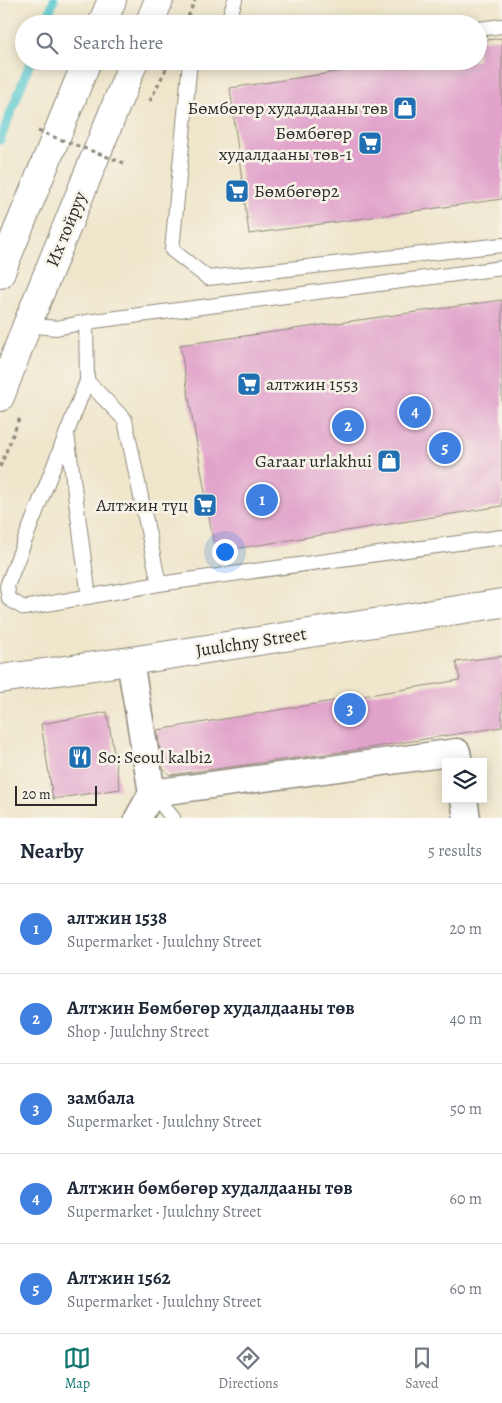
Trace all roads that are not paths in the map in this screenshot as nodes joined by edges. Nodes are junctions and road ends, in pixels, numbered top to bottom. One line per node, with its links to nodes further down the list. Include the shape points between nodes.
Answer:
1 (112, 0): 5 (main road)
2 (159, 0): 6 (main road)
3 (235, 0): 4 (lane)
4 (230, 14)
5 (106, 15)
6 (153, 15)
7 (502, 26): 8 (lane)
8 (487, 28)
9 (83, 70): 14 (main road)
10 (130, 70): 16 (main road, Их тойруу)
11 (189, 70): 12 (lane, via 172,250 208,278)
12 (502, 245)
13 (502, 268): 15 (lane)
14 (0, 274)
15 (86, 322): 16 (lane, via 56,328); 17 (lane)
16 (27, 325): 18 (main road, Их тойруу)
17 (87, 381): 19 (lane); 21 (lane, via 125,420)
18 (0, 397)
19 (67, 433): 22 (lane); 22 (lane, via 7,586 10,599 24,608)
20 (502, 538): 21 (lane)
21 (159, 584): 22 (lane)
22 (89, 597)
23 (502, 603): 24 (main road, Juulchny Street)
24 (130, 661): 25 (main road, Juulchny Street); 27 (street)
25 (0, 679)
26 (458, 758): 27 (street, via 457,752)
27 (152, 793): 29 (street); 30 (lane)
28 (465, 803): 31 (street)
29 (138, 818)
30 (174, 818)
31 (467, 818)

